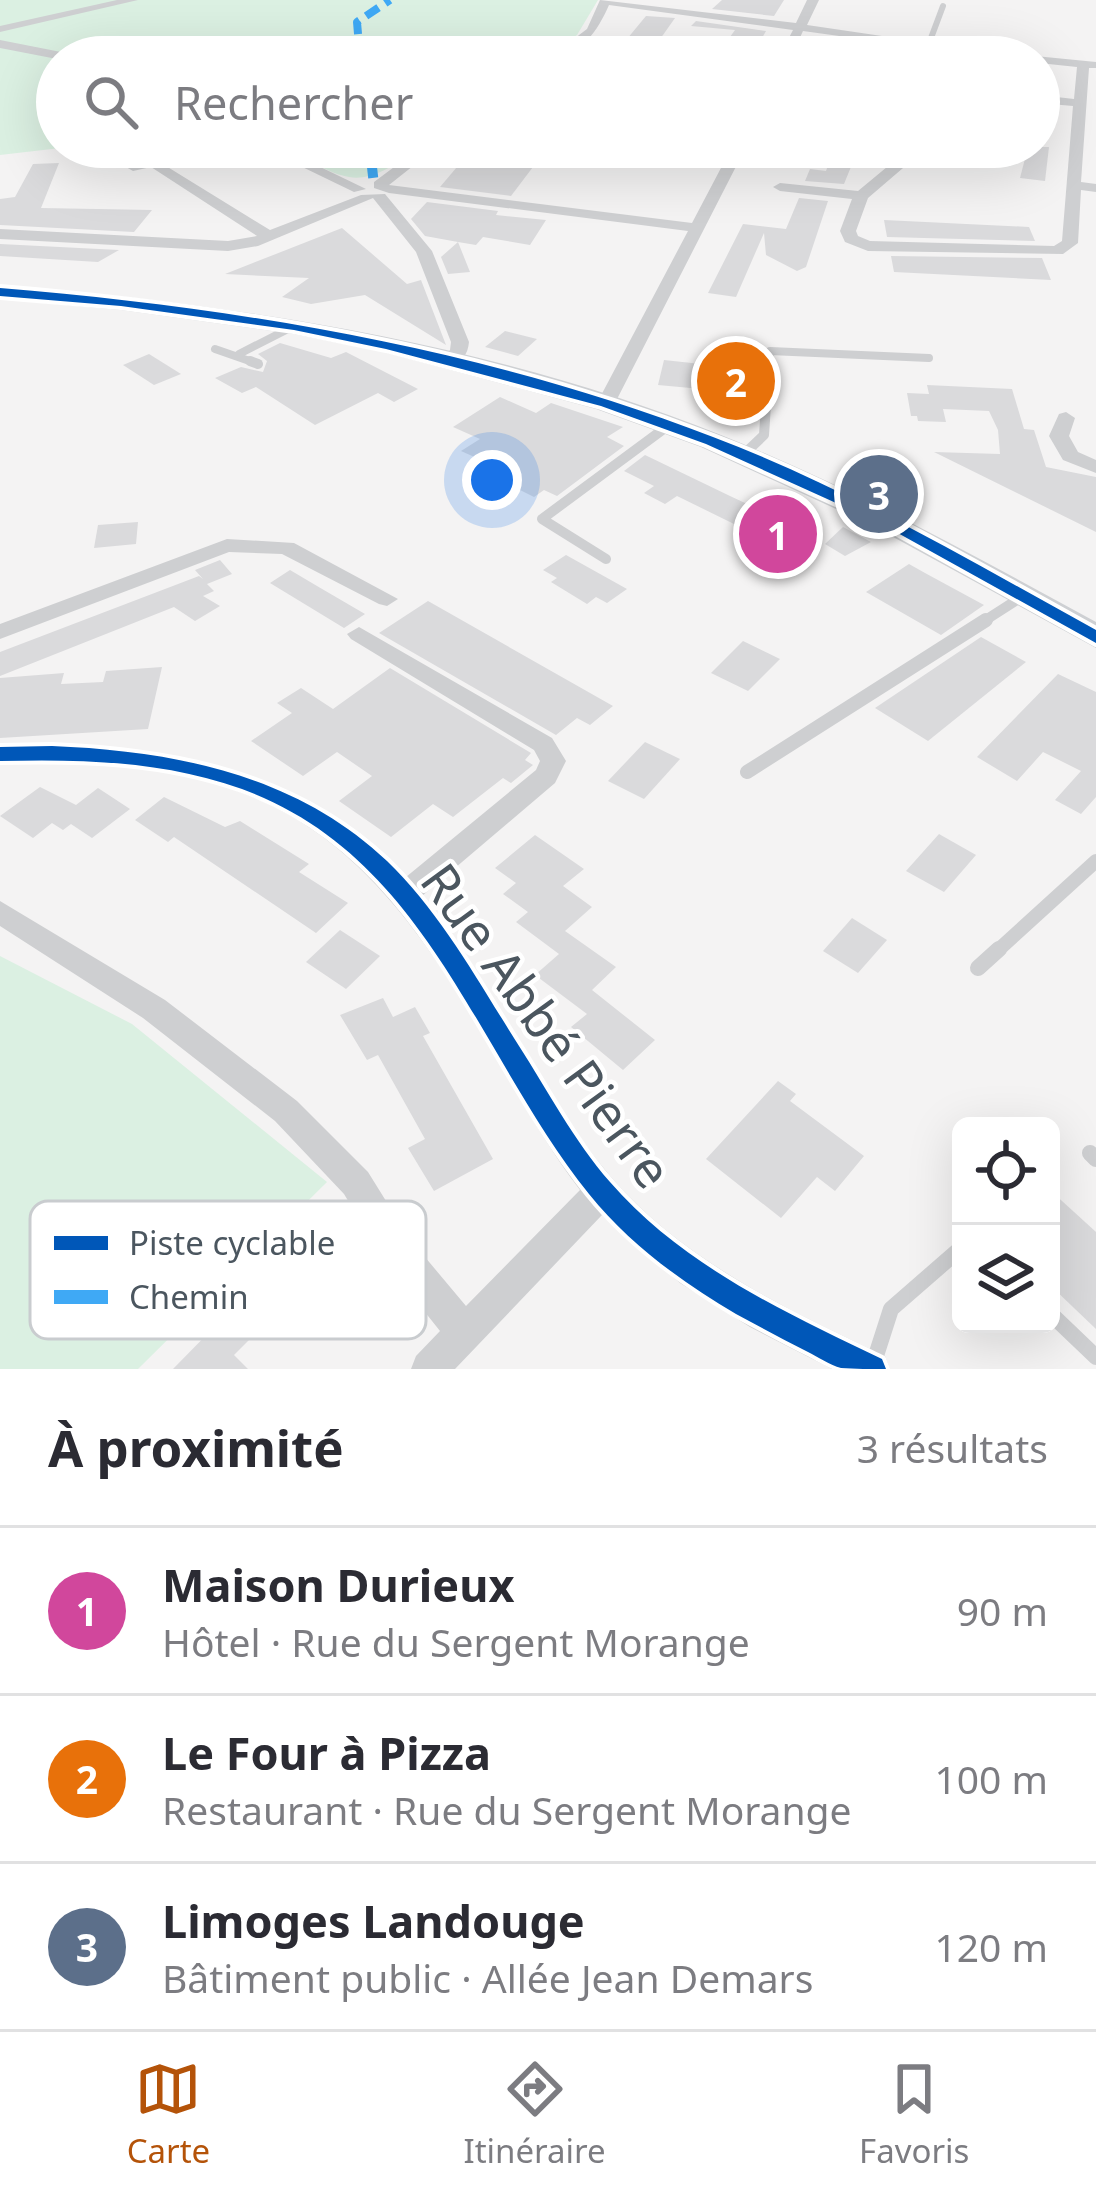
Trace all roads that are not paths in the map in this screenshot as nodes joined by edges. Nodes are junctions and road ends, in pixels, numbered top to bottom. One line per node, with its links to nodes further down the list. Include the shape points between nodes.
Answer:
1 (132, 0): 6 (street)
2 (606, 0): 5 (street); 7 (street)
3 (813, 0): 5 (street)
4 (943, 5): 10 (lane)
5 (799, 28): 8 (street); 9 (street)
6 (0, 29)
7 (585, 36)
8 (795, 36)
9 (856, 36)
10 (932, 36)
11 (0, 44): 12 (street)
12 (36, 51)
13 (1089, 65): 15 (street)
14 (1060, 101): 15 (street)
15 (1080, 103): 21 (street)
16 (161, 168): 28 (street)
17 (319, 168): 24 (street)
18 (404, 168): 24 (street)
19 (729, 168): 26 (street)
20 (894, 168): 25 (street)
21 (1074, 184): 23 (street); 25 (street, via 1070,243 1057,251 868,246 848,231)
22 (780, 187): 25 (street)
23 (1096, 188)
24 (375, 191): 26 (street); 28 (street); 34 (street, via 424,251 460,342)
25 (861, 196)
26 (699, 228): 36 (street)
27 (0, 234): 28 (street, via 228,246)
28 (268, 236)
29 (0, 292): 30 (main road)
30 (294, 326): 32 (lane); 34 (main road)
31 (215, 349): 32 (lane)
32 (239, 354): 35 (lane)
33 (929, 358): 39 (lane, via 770,351 764,435)
34 (449, 361): 36 (main road)
35 (258, 364)
36 (606, 403): 38 (main road)
37 (1066, 418): 40 (street, via 1059,436 1070,456)
38 (669, 425): 39 (main road); 41 (lane, via 542,519)
39 (743, 455): 42 (main road, via 908,531)
40 (1096, 467)
41 (606, 559)
42 (1022, 596): 46 (main road); 48 (lane)
43 (387, 598): 44 (street, via 286,548 227,545)
44 (0, 632)
45 (359, 634): 50 (street, via 543,744 554,761)
46 (1096, 637)
47 (0, 754): 50 (street, Rue Abbé Pierre, via 84,750 237,778 303,807)
48 (747, 772)
49 (1096, 861): 52 (lane)
50 (403, 896): 53 (street, Rue Abbé Pierre)
51 (0, 912): 54 (street, via 154,1009 286,1111)
52 (978, 968)
53 (602, 1191): 58 (street); 61 (street, Rue Abbé Pierre, via 671,1256 763,1316)
54 (367, 1201)
55 (952, 1256): 61 (lane, via 891,1309)
56 (426, 1285): 58 (street)
57 (1060, 1323): 59 (lane)
58 (464, 1332): 60 (street)
59 (1096, 1358)
60 (429, 1369)
61 (872, 1369)

